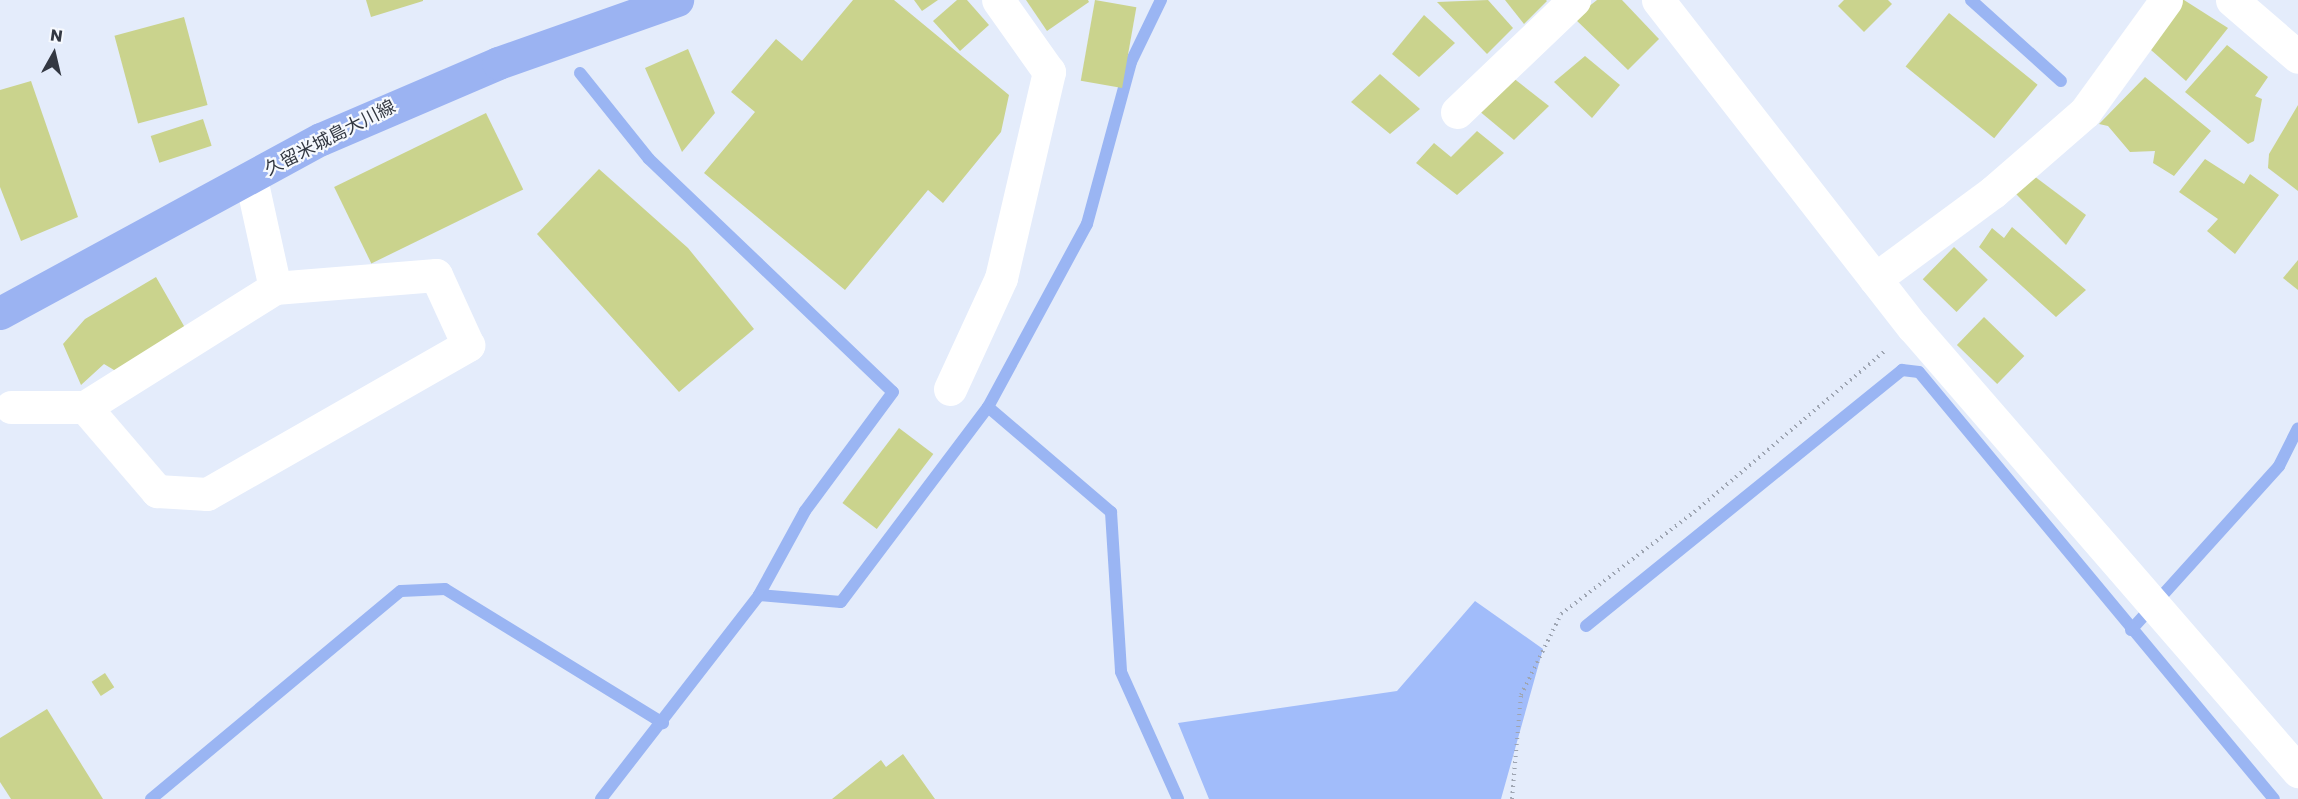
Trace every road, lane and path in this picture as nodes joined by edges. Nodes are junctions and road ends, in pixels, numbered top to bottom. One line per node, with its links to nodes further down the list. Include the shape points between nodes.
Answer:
1 (677, 0): 9 (main road, 久留米城島大川線, via 398,104)
2 (998, 0): 14 (street, via 1049,72 1001,278)
3 (1574, 0): 8 (street)
4 (1658, 0): 10 (street)
5 (2166, 0): 10 (street, via 2085,112 1993,192)
6 (2232, 0): 7 (street)
7 (2298, 57)
8 (1457, 112)
9 (251, 179): 11 (street); 12 (main road, 久留米城島大川線)
10 (1875, 279): 13 (street)
11 (275, 288): 16 (street); 16 (street, via 436,276 468,345 207,494 157,490)
12 (5, 305)
13 (1913, 327): 17 (street); 18 (path, via 1699,508 1561,614 1521,694)
14 (950, 389)
15 (11, 407): 16 (street)
16 (86, 407)
17 (2298, 771)
18 (1512, 799)

